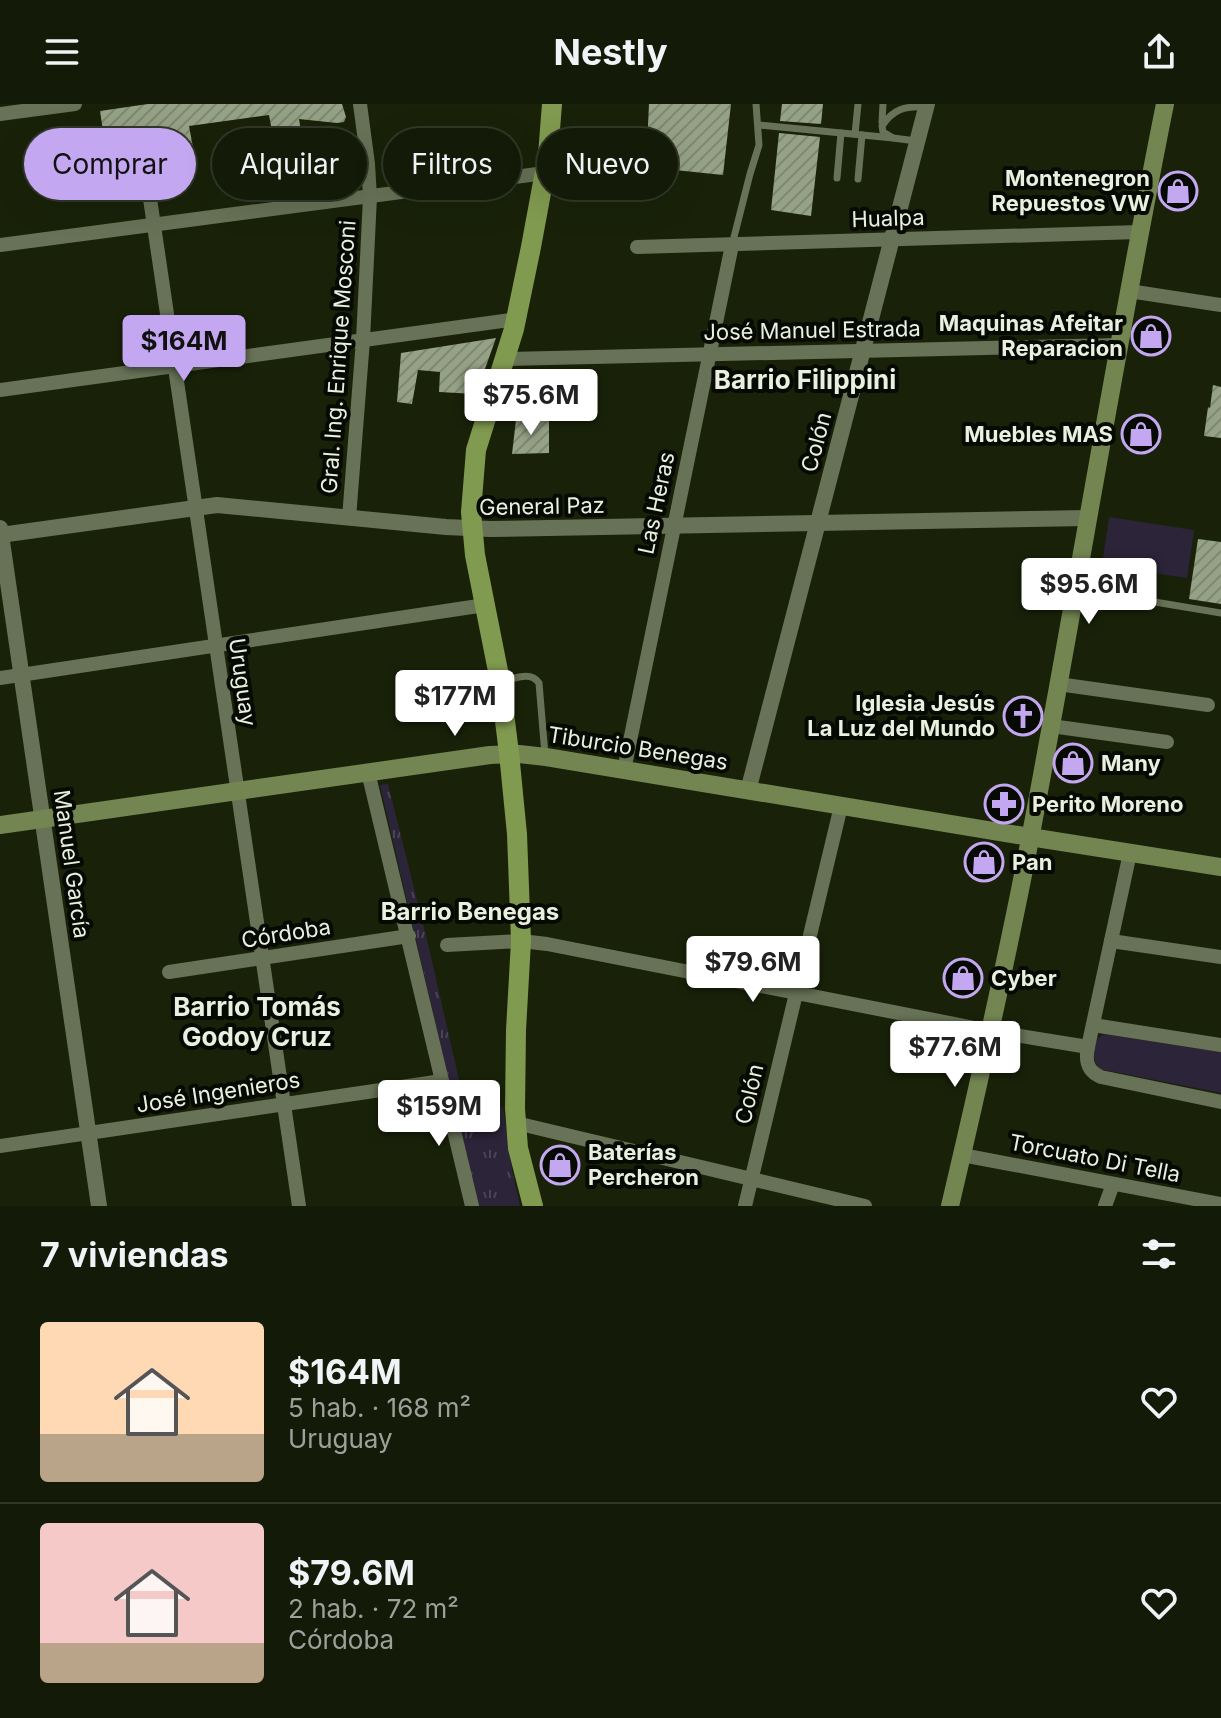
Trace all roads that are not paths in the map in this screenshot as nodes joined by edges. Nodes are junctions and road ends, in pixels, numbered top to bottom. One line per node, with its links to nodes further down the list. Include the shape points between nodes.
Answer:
1 (75, 104): 9 (street)
2 (360, 104): 20 (street, Gral. Ing. Enrique Mosconi)
3 (552, 104): 12 (main road)
4 (756, 104): 10 (lane)
5 (858, 104): 14 (lane)
6 (883, 104): 11 (lane)
7 (1165, 104): 24 (main road)
8 (927, 106): 11 (lane, via 904,107); 16 (street, Colón)
9 (0, 114)
10 (759, 125): 13 (lane); 27 (lane, via 759,145)
11 (882, 126): 14 (lane); 15 (lane)
12 (550, 128)
13 (841, 133): 14 (lane); 18 (lane)
14 (862, 135): 15 (lane); 19 (lane)
15 (893, 138): 16 (lane)
16 (917, 141): 25 (street, Colón)
17 (537, 174): 20 (street)
18 (837, 178)
19 (858, 179)
20 (370, 197): 23 (street); 32 (street, Gral. Ing. Enrique Mosconi)
21 (150, 200): 23 (street, Uruguay)
22 (540, 200): 31 (main road)
23 (154, 225): 26 (street); 37 (street, Uruguay)
24 (1139, 232): 25 (street, Hualpa); 29 (main road)
25 (892, 240): 27 (street, Hualpa); 34 (street, Colón)
26 (0, 245)
27 (732, 245): 28 (street, Hualpa); 35 (street, Las Heras)
28 (637, 247)
29 (1129, 291): 30 (street); 33 (main road)
30 (1221, 305)
31 (517, 319): 32 (street); 36 (main road)
32 (363, 340): 37 (street); 40 (street, Gral. Ing. Enrique Mosconi)
33 (1119, 345): 34 (street, José Manuel Estrada); 41 (main road)
34 (863, 351): 35 (street, José Manuel Estrada); 42 (street, Colón)
35 (709, 355): 36 (street, José Manuel Estrada); 43 (street, Las Heras)
36 (505, 359): 45 (main road, via 476,450)
37 (175, 365): 38 (street); 39 (street, Uruguay)
38 (0, 390)
39 (195, 507): 40 (street, General Paz); 46 (street, General Paz); 50 (street, Uruguay)
40 (349, 518): 45 (street, General Paz)
41 (1087, 518): 42 (street, General Paz); 47 (main road)
42 (817, 523): 43 (street, General Paz); 63 (street, Colón)
43 (675, 526): 45 (street, General Paz); 60 (street, Las Heras)
44 (0, 528): 46 (street, Manuel García)
45 (472, 529): 48 (main road)
46 (0, 535): 51 (street, Manuel García)
47 (1075, 589): 49 (lane); 54 (main road)
48 (485, 605): 50 (street); 53 (main road)
49 (1221, 613)
50 (216, 646): 51 (street); 62 (street, Uruguay)
51 (22, 675): 52 (street); 65 (street, Manuel García)
52 (0, 678)
53 (500, 681): 58 (main road); 59 (lane, via 530,675 539,683)
54 (1058, 684): 55 (street); 56 (main road)
55 (1208, 705)
56 (1051, 726): 57 (street); 67 (main road)
57 (1167, 742)
58 (509, 753): 59 (main road, Tiburcio Benegas); 61 (main road, Tiburcio Benegas); 71 (main road)
59 (546, 757): 60 (main road, Tiburcio Benegas)
60 (624, 770): 63 (main road, Tiburcio Benegas)
61 (368, 772): 62 (main road, Tiburcio Benegas); 70 (street)
62 (237, 790): 65 (main road, Tiburcio Benegas); 75 (street, Uruguay)
63 (748, 791): 64 (main road, Tiburcio Benegas)
64 (841, 806): 67 (main road, Tiburcio Benegas); 77 (street, Colón)
65 (43, 818): 66 (main road, Tiburcio Benegas); 86 (street, Manuel García)
66 (0, 825)
67 (1030, 837): 68 (main road, Tiburcio Benegas); 79 (main road)
68 (1130, 853): 69 (main road, Tiburcio Benegas); 72 (street)
69 (1221, 867)
70 (409, 936): 75 (street, Córdoba); 82 (street)
71 (521, 941): 73 (street); 77 (street); 85 (main road)
72 (1111, 941): 74 (street); 78 (street)
73 (447, 945)
74 (1221, 957)
75 (261, 959): 76 (street, Córdoba); 84 (street, Uruguay)
76 (169, 972)
77 (796, 993): 79 (street); 89 (street, Colón)
78 (1093, 1025): 80 (street); 81 (street)
79 (990, 1031): 81 (street); 88 (main road)
80 (1221, 1045)
81 (1088, 1047): 83 (street, via 1093,1074)
82 (442, 1081): 84 (street, José Ingenieros); 94 (street)
83 (1221, 1102)
84 (282, 1104): 86 (street, José Ingenieros); 93 (street, Uruguay)
85 (516, 1123): 89 (street); 95 (main road)
86 (88, 1133): 87 (street, José Ingenieros); 92 (street, Manuel García)
87 (0, 1146)
88 (962, 1155): 90 (street, Torcuato Di Tella); 98 (main road)
89 (751, 1179): 96 (street, Colón); 97 (street)
90 (1113, 1184): 91 (street, Torcuato Di Tella); 99 (street)
91 (1221, 1204)
92 (99, 1206)
93 (299, 1206)
94 (472, 1206)
95 (533, 1206)
96 (745, 1206)
97 (865, 1206)
98 (950, 1206)
99 (1105, 1206)

